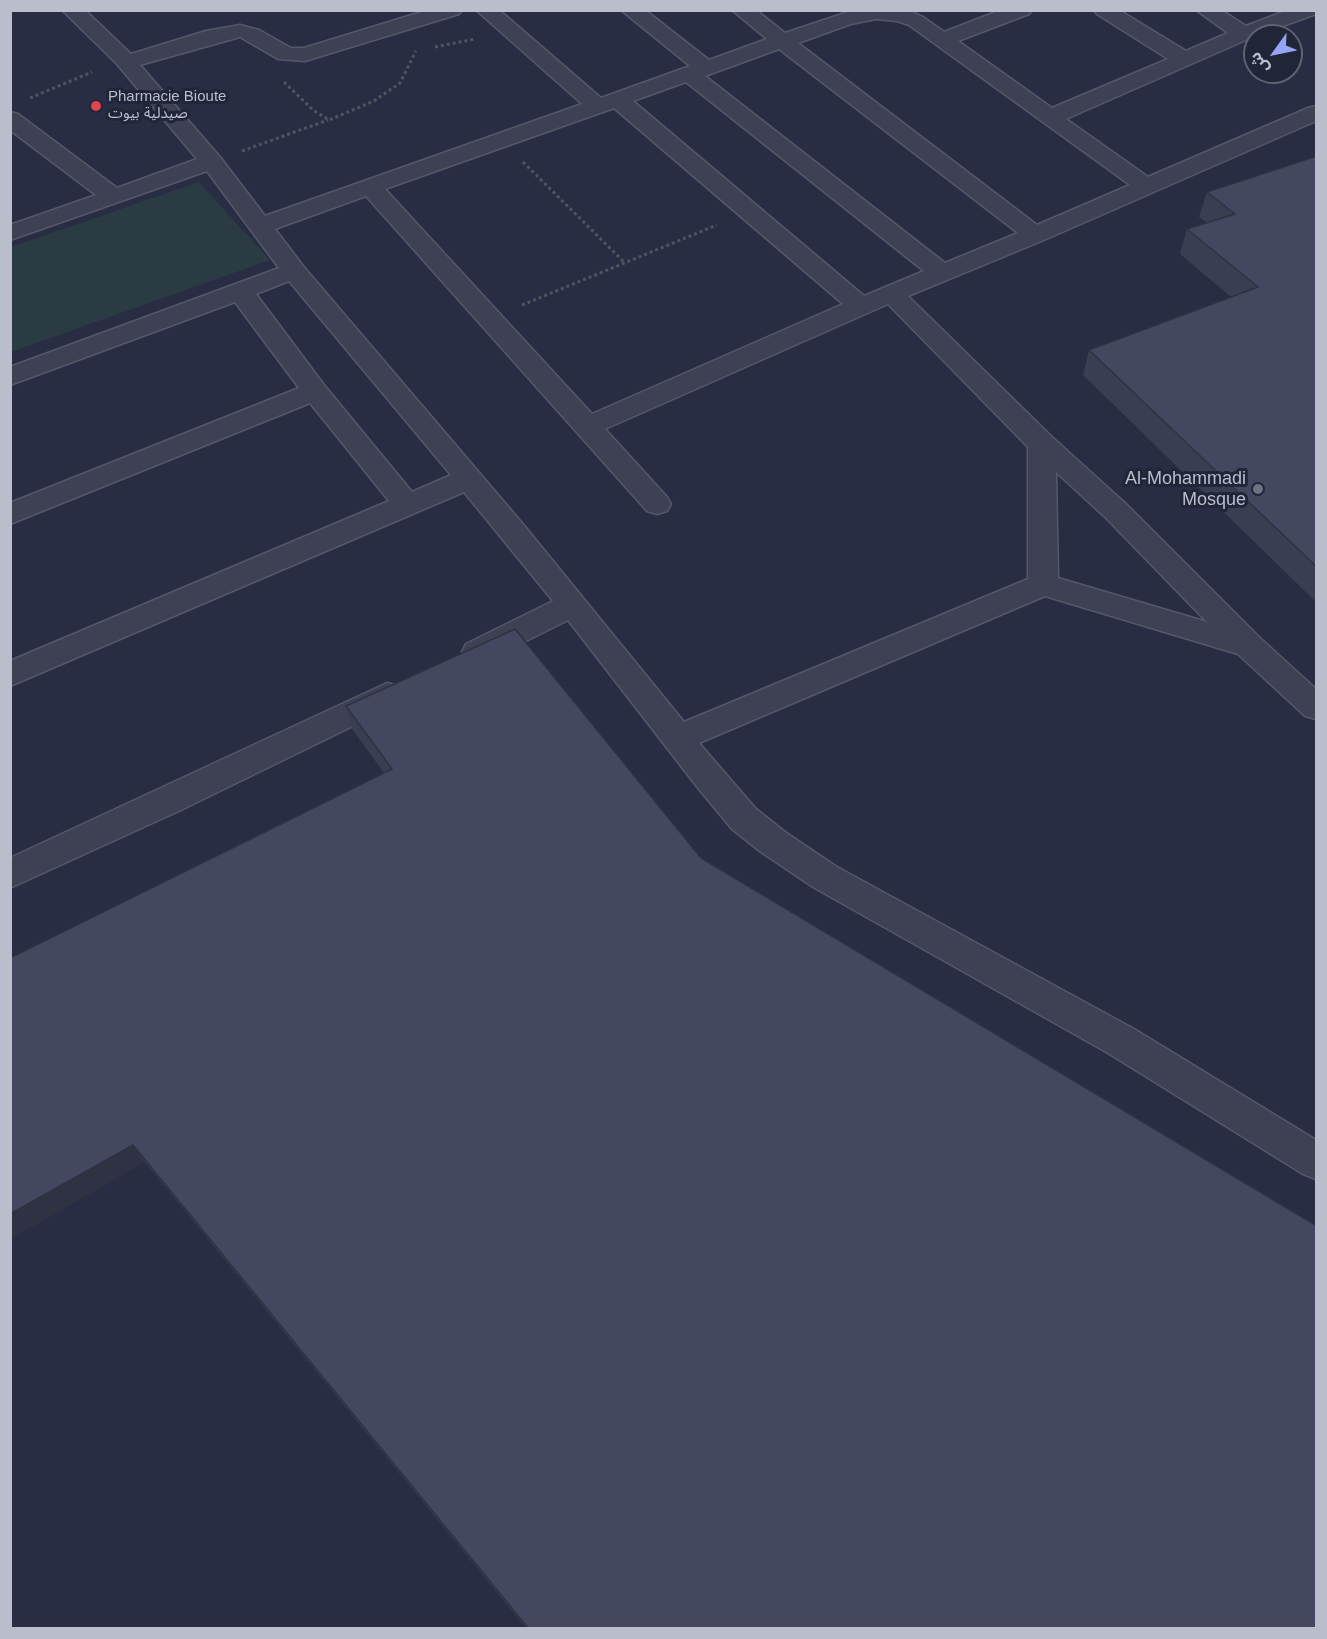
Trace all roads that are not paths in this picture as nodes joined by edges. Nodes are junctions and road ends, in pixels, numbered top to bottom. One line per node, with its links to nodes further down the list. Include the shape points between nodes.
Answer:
1 (72, 10): 17 (street)
2 (452, 10): 17 (street, via 305,55 279,51 246,32 233,32)
3 (486, 10): 19 (street)
4 (631, 10): 18 (street)
5 (742, 10): 15 (street)
6 (1022, 10): 10 (street)
7 (1206, 10): 12 (street)
8 (1309, 10): 11 (street)
9 (1121, 13): 16 (street)
10 (984, 16): 14 (street)
11 (1271, 24)
12 (1243, 33)
13 (1243, 34): 16 (street)
14 (944, 39): 15 (street, via 901,15 876,13 847,18); 22 (street)
15 (781, 42): 18 (street); 29 (street)
16 (1184, 59): 22 (street)
17 (125, 60): 23 (street)
18 (698, 71): 19 (street); 31 (street)
19 (607, 102): 24 (street); 34 (street, via 750,211)
20 (16, 110): 26 (street)
21 (1317, 113): 25 (street)
22 (1050, 117): 25 (street)
23 (212, 162): 26 (street); 27 (street)
24 (370, 187): 27 (street); 37 (street)
25 (1147, 187): 29 (street)
26 (113, 196): 28 (street)
27 (259, 226): 30 (street)
28 (10, 233)
29 (1035, 235): 31 (street)
30 (294, 271): 32 (street); 39 (street)
31 (942, 273): 33 (street)
32 (241, 292): 35 (street); 36 (street)
33 (892, 294): 34 (street); 38 (street)
34 (861, 306): 37 (street)
35 (10, 377)
36 (315, 391): 41 (street); 42 (street)
37 (588, 426): 40 (street)
38 (1042, 444): 43 (street); 45 (street, via 1116,512)
39 (468, 479): 41 (street); 44 (street)
40 (657, 504)
41 (407, 505): 47 (street)
42 (10, 514)
43 (1043, 585): 45 (street); 50 (street)
44 (572, 605): 46 (street); 50 (street)
45 (1249, 646): 49 (street)
46 (456, 662)
47 (10, 674)
48 (413, 682): 51 (street, via 169,801)
49 (1317, 707)
50 (678, 738): 52 (street, via 744,819 825,877 1121,1041)
51 (10, 873)
52 (1317, 1161)

